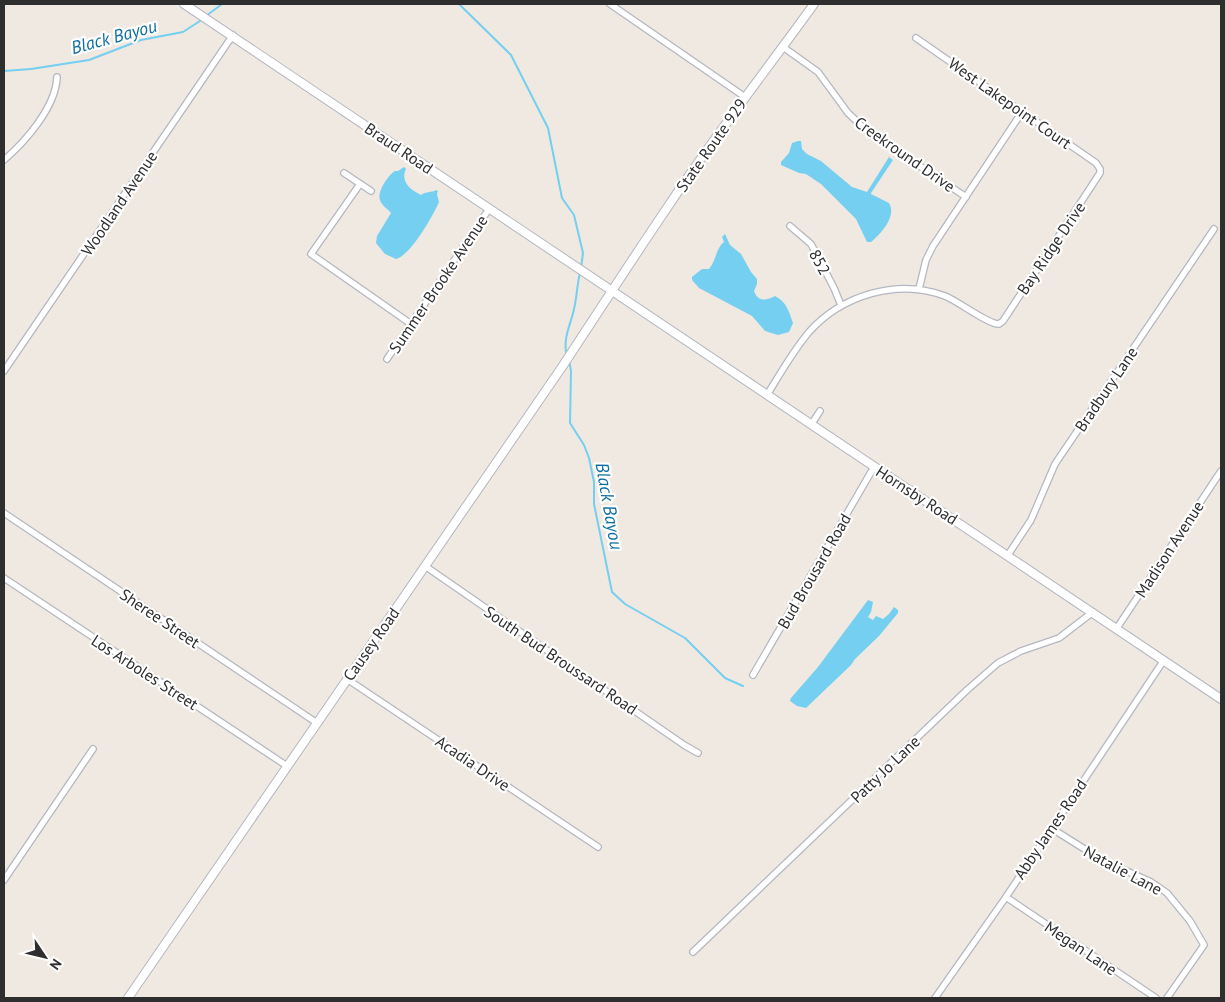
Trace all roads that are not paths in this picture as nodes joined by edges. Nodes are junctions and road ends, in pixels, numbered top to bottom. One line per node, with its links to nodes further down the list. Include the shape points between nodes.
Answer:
1 (184, 4): 4 (street, Braud Road)
2 (610, 4): 8 (street)
3 (814, 4): 6 (street, State Route 929)
4 (233, 35): 16 (street, Braud Road); 24 (street, Woodland Avenue)
5 (916, 38): 9 (street, West Lakepoint Court)
6 (783, 47): 8 (street, State Route 929); 15 (street, Creekround Drive, via 818,72 848,113 866,130)
7 (57, 78): 10 (street, via 52,98 36,126)
8 (745, 97): 20 (street, State Route 929)
9 (1022, 112): 11 (street, West Lakepoint Court, via 1096,163); 15 (street)
10 (4, 160)
11 (1100, 171): 19 (street, Bay Ridge Drive, via 998,324 953,300)
12 (344, 172): 13 (street)
13 (360, 184): 14 (street); 22 (street, via 311,254)
14 (372, 191)
15 (966, 197): 19 (street, via 933,246)
16 (489, 208): 20 (street, Braud Road); 22 (street, Summer Brooke Avenue)
17 (790, 226): 21 (street, 852, via 811,244)
18 (1214, 229): 31 (street, Bradbury Lane, via 1055,464 1031,520)
19 (919, 289): 21 (street, via 883,290)
20 (614, 290): 25 (street, Hornsby Road); 32 (street, Causey Road)
21 (841, 305): 25 (street, via 823,318 804,339)
22 (411, 324): 23 (street, Summer Brooke Avenue)
23 (387, 359)
24 (4, 371)
25 (766, 395): 27 (street, Hornsby Road)
26 (820, 411): 27 (street)
27 (811, 425): 28 (street, Hornsby Road)
28 (874, 467): 31 (street, Hornsby Road); 37 (street, Bud Brousard Road)
29 (1221, 471): 35 (street, Madison Avenue)
30 (4, 513): 40 (street, Sheree Street)
31 (1008, 555): 34 (street, Hornsby Road)
32 (425, 566): 38 (street, Causey Road); 42 (street, South Bud Broussard Road)
33 (4, 578): 43 (street, Los Arboles Street)
34 (1093, 612): 35 (street, Hornsby Road); 48 (street, Patty Jo Lane, via 1059,638 998,663)
35 (1118, 628): 36 (street, Hornsby Road)
36 (1164, 660): 39 (street, Hornsby Road); 44 (street, Abby James Road)
37 (753, 675)
38 (347, 679): 40 (street, Causey Road); 45 (street, Acadia Drive)
39 (1220, 695)
40 (317, 723): 43 (street, Causey Road)
41 (93, 749): 46 (street)
42 (698, 753)
43 (287, 766): 49 (street, Causey Road)
44 (1051, 828): 47 (street, Abby James Road); 52 (street, Natalie Lane, via 1102,860 1151,882 1167,893 1190,921 1204,945)
45 (598, 847)
46 (4, 880)
47 (1006, 897): 50 (street, Abby James Road); 51 (street, Megan Lane)
48 (693, 952)
49 (128, 998)
50 (935, 998)
51 (1156, 998)
52 (1167, 998)

